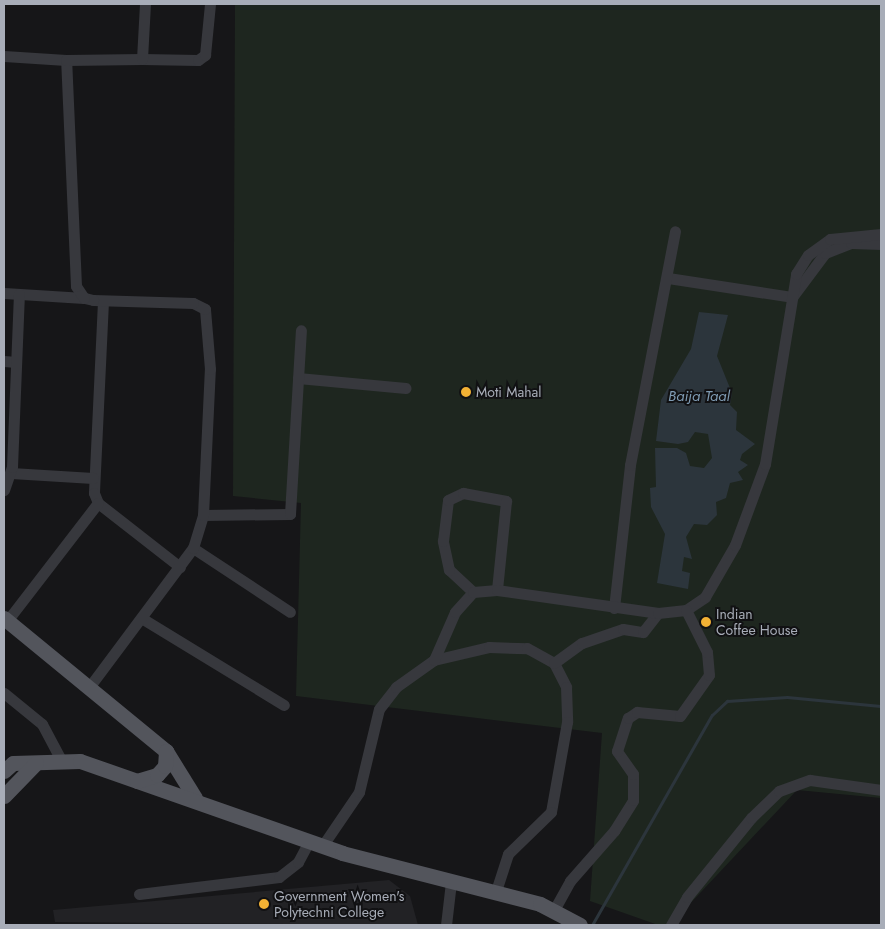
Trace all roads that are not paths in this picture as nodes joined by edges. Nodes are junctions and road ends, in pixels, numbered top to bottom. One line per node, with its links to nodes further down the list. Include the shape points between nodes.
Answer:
1 (146, 4): 4 (street)
2 (210, 4): 4 (street, via 205,55 198,60)
3 (4, 56): 5 (street)
4 (142, 59): 5 (street)
5 (66, 60): 13 (street, via 76,286)
6 (675, 231): 9 (street)
7 (881, 234): 12 (street, via 830,239 808,255 791,285)
8 (881, 244): 12 (street, via 851,243 825,253)
9 (668, 278): 12 (street); 30 (street, via 630,465)
10 (4, 293): 11 (street)
11 (19, 294): 13 (street); 17 (street)
12 (792, 297): 31 (street, via 782,376 753,500 715,583)
13 (84, 298): 14 (street)
14 (103, 301): 22 (street); 25 (street, via 193,303 205,309 210,369)
15 (301, 330): 18 (street)
16 (4, 361): 17 (street)
17 (16, 362): 20 (street)
18 (298, 378): 19 (street); 25 (street, via 290,514)
19 (406, 388)
20 (9, 432): 21 (street)
21 (11, 473): 22 (street); 23 (street)
22 (93, 478): 24 (street)
23 (4, 490)
24 (98, 503): 27 (street); 35 (street)
25 (203, 515): 26 (street)
26 (193, 548): 27 (street); 32 (street)
27 (180, 567): 34 (street)
28 (497, 590): 29 (street); 29 (street, via 506,501 463,493 448,500 443,541 450,570); 30 (street)
29 (473, 592): 36 (street, via 454,612)
30 (614, 608): 33 (street)
31 (686, 610): 33 (street); 53 (street, via 707,652 709,675 680,716 637,712 628,718 616,751 633,774 634,800 570,880)
32 (290, 612)
33 (658, 613): 37 (street, via 643,632 623,629 582,643)
34 (142, 619): 38 (street); 40 (street)
35 (5, 620): 38 (main road)
36 (434, 660): 37 (street, via 511,645 540,654); 49 (street, via 396,687 379,709 359,792)
37 (554, 664): 51 (street, via 562,674 568,700 554,800 543,824 508,854)
38 (90, 686): 41 (main road)
39 (4, 693): 42 (street, via 42,724)
40 (284, 705)
41 (166, 752): 45 (main road, via 165,766 157,775); 48 (main road)
42 (60, 758): 43 (main road); 45 (main road, via 80,760)
43 (36, 763): 44 (main road, via 13,763); 47 (main road)
44 (4, 772)
45 (136, 781): 48 (main road)
46 (881, 790): 56 (street, via 810,780 779,791 750,818 687,898)
47 (4, 796)
48 (195, 798): 49 (main road)
49 (316, 843): 50 (main road); 52 (street, via 279,878)
50 (451, 882): 51 (main road); 54 (street)
51 (496, 890): 53 (main road)
52 (139, 894)
53 (558, 913): 55 (main road)
54 (446, 925)
55 (580, 925)
56 (672, 925)

